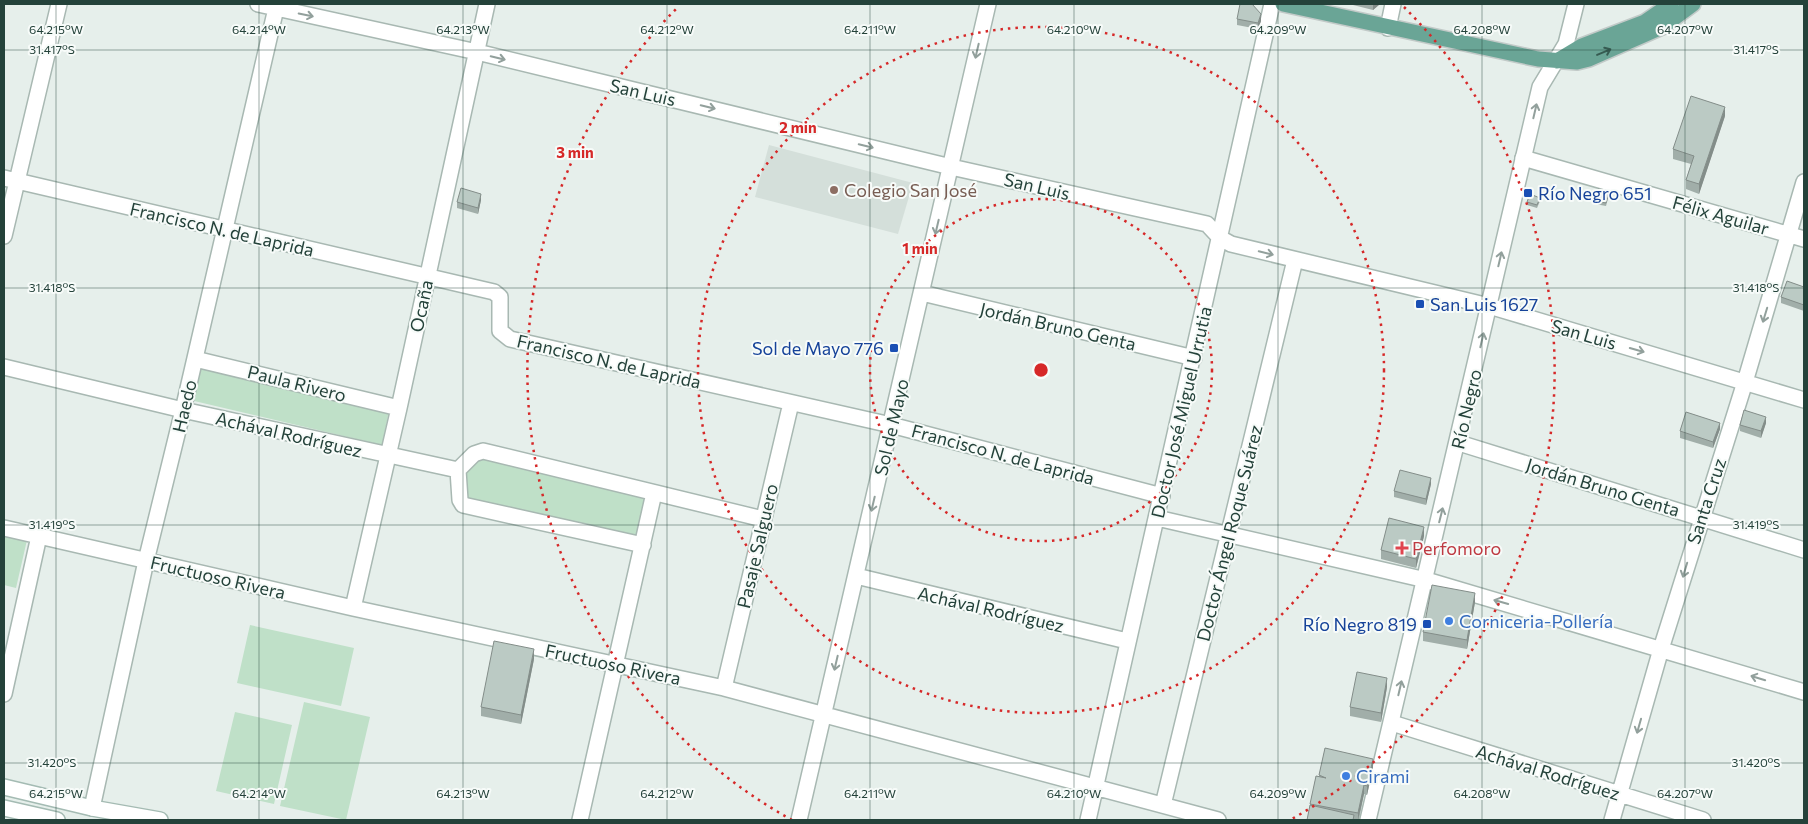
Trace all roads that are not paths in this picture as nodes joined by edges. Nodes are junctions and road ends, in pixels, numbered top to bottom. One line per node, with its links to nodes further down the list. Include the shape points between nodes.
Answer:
1 (58, 4): 17 (street)
2 (258, 4): 11 (street, San Luis)
3 (488, 4): 13 (street, Ocaña)
4 (988, 4): 16 (street, Sol de Mayo, one-way to 16)
5 (1272, 4): 22 (street, Doctor José Miguel Urrutia)
6 (1283, 4): 12 (main road)
7 (1393, 4): 12 (street)
8 (1576, 4): 14 (street, Río Negro, via 1570,32)
9 (1671, 4): 14 (main road, via 1645,22 1582,46)
10 (1693, 4): 14 (main road, one-way to 10, via 1589,59 1674,19)
11 (277, 6): 13 (street, San Luis, one-way to 13); 19 (street, Haedo)
12 (1388, 28): 14 (main road, via 1538,60)
13 (477, 52): 16 (street, San Luis, one-way to 16); 25 (street, Ocaña)
14 (1557, 61): 15 (street, Río Negro, one-way to 14, via 1540,86)
15 (1523, 158): 20 (street, Félix Aguilar); 27 (street, Río Negro, one-way to 15)
16 (951, 167): 22 (street, San Luis, via 1207,224); 26 (street, Sol de Mayo, one-way to 26)
17 (10, 179): 19 (street, Francisco N. de Laprida); 21 (street)
18 (1804, 182): 20 (street, Santa Cruz)
19 (224, 230): 25 (street, Francisco N. de Laprida); 29 (street, Haedo)
20 (1789, 234): 23 (street, Félix Aguilar); 31 (street, Santa Cruz, one-way to 31)
21 (4, 236)
22 (1220, 238): 24 (street, San Luis, one-way to 24, via 1231,244); 28 (street, Doctor José Miguel Urrutia)
23 (1804, 239)
24 (1295, 260): 27 (street, San Luis); 46 (street, Doctor Ángel Roque Suárez)
25 (427, 277): 33 (street, Francisco N. de Laprida, via 494,292 500,297 500,332 510,339); 34 (street, Ocaña)
26 (922, 293): 28 (street, Jordán Bruno Genta); 36 (street, Sol de Mayo)
27 (1489, 306): 31 (street, San Luis, one-way to 31); 37 (street, Río Negro, one-way to 27)
28 (1194, 358): 41 (street, Doctor José Miguel Urrutia)
29 (195, 359): 34 (street, Paula Rivero); 35 (street, Haedo)
30 (4, 367): 35 (street, Achával Rodríguez)
31 (1745, 382): 32 (street, San Luis); 43 (street, Santa Cruz)
32 (1804, 400)
33 (791, 403): 36 (street, Francisco N. de Laprida); 44 (street, Pasaje Salguero)
34 (399, 408): 38 (street, Ocaña)
35 (183, 410): 38 (street, Achával Rodríguez); 50 (street, Haedo)
36 (891, 425): 41 (street, Francisco N. de Laprida); 51 (street, Sol de Mayo, one-way to 51)
37 (1459, 443): 43 (street, Jordán Bruno Genta); 52 (street, Río Negro, one-way to 37)
38 (388, 456): 39 (street, Achával Rodríguez); 53 (street, Ocaña)
39 (458, 470): 40 (street, via 474,454 483,451); 48 (street, via 460,500 464,505)
40 (654, 493): 44 (street); 48 (street)
41 (1162, 496): 42 (street, Doctor José Miguel Urrutia)
42 (1157, 518): 46 (street); 54 (street, Doctor José Miguel Urrutia)
43 (1701, 518): 49 (street, Jordán Bruno Genta); 55 (street, Santa Cruz, one-way to 55)
44 (763, 519): 57 (street, Pasaje Salguero)
45 (4, 528): 47 (street, Fructuoso Rivera)
46 (1228, 534): 52 (street); 65 (street, Doctor Ángel Roque Suárez)
47 (39, 536): 50 (street, Fructuoso Rivera); 59 (street)
48 (643, 546): 56 (street)
49 (1804, 550)
50 (146, 561): 53 (street, Fructuoso Rivera); 66 (street, Haedo)
51 (856, 576): 54 (street, Achával Rodríguez); 60 (street, Sol de Mayo, one-way to 60)
52 (1426, 580): 55 (street, one-way to 52); 61 (street, Río Negro, one-way to 52)
53 (353, 608): 56 (street, Fructuoso Rivera)
54 (1127, 641): 62 (street, Doctor José Miguel Urrutia)
55 (1661, 649): 58 (street, one-way to 55); 64 (street, Santa Cruz, one-way to 64)
56 (617, 665): 57 (street, Fructuoso Rivera); 70 (street)
57 (724, 688): 60 (street, Fructuoso Rivera)
58 (1804, 692)
59 (4, 694)
60 (824, 715): 62 (street, Fructuoso Rivera); 71 (street, Sol de Mayo)
61 (1392, 723): 64 (street, Achával Rodríguez); 74 (street, Río Negro)
62 (1096, 786): 65 (street, Fructuoso Rivera); 72 (street, Doctor José Miguel Urrutia)
63 (4, 787): 66 (street)
64 (1620, 794): 75 (street, Santa Cruz); 76 (street, Achával Rodríguez)
65 (1163, 805): 73 (street, Fructuoso Rivera)
66 (92, 808): 69 (street)
67 (13, 813): 68 (street)
68 (58, 820)
69 (160, 820)
70 (580, 820)
71 (799, 820)
72 (1088, 820)
73 (1218, 820)
74 (1368, 820)
75 (1612, 820)
76 (1703, 820)

